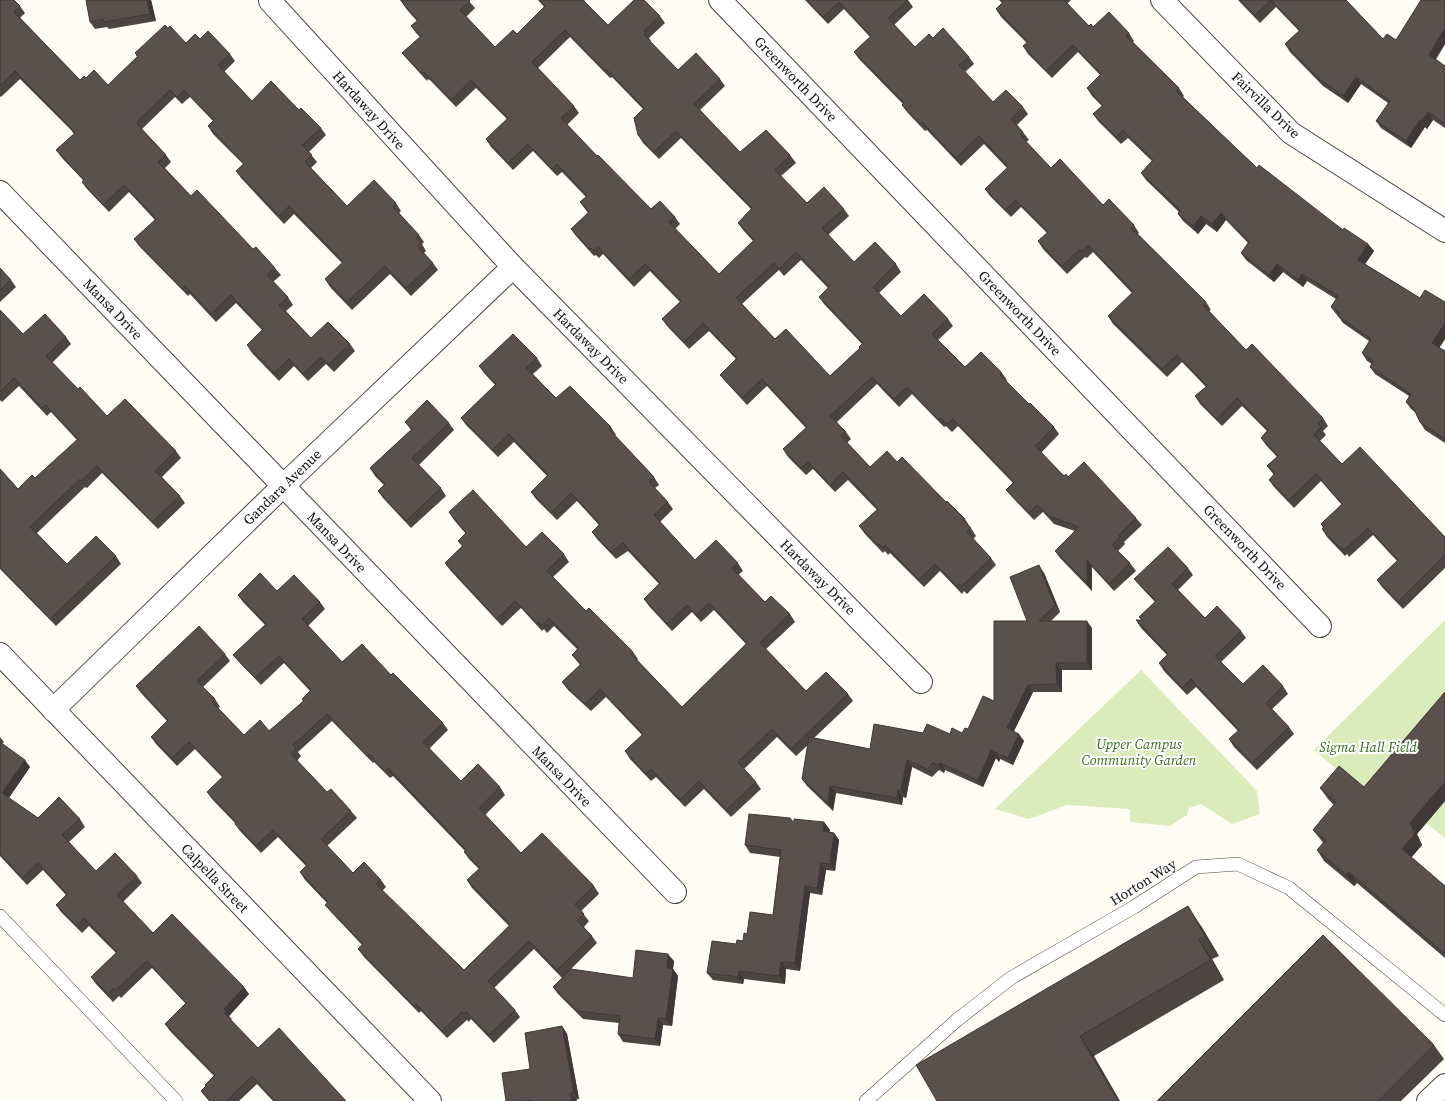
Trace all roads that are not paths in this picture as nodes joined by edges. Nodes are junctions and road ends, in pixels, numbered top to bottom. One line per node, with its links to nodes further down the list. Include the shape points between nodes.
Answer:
1 (720, 0): 8 (street, Greenworth Drive)
2 (1162, 0): 5 (street, Fairvilla Drive, via 1291,133)
3 (270, 1): 6 (street, Hardaway Drive)
4 (0, 192): 7 (street, Mansa Drive)
5 (1445, 231)
6 (513, 267): 7 (street, Gandara Avenue); 10 (street, Hardaway Drive)
7 (283, 486): 11 (street, Gandara Avenue); 12 (street, Mansa Drive)
8 (1320, 626)
9 (0, 654): 11 (street, Calpella Street)
10 (921, 682)
11 (53, 710): 17 (street, Calpella Street)
12 (674, 892)
13 (0, 916): 16 (lane)
14 (1445, 1015): 18 (lane, Horton Way, via 1289,888 1238,864 1196,867 1134,907 1011,978 957,1020)
15 (1445, 1085): 19 (street)
16 (176, 1101)
17 (430, 1101)
18 (866, 1101)
19 (1428, 1101)

